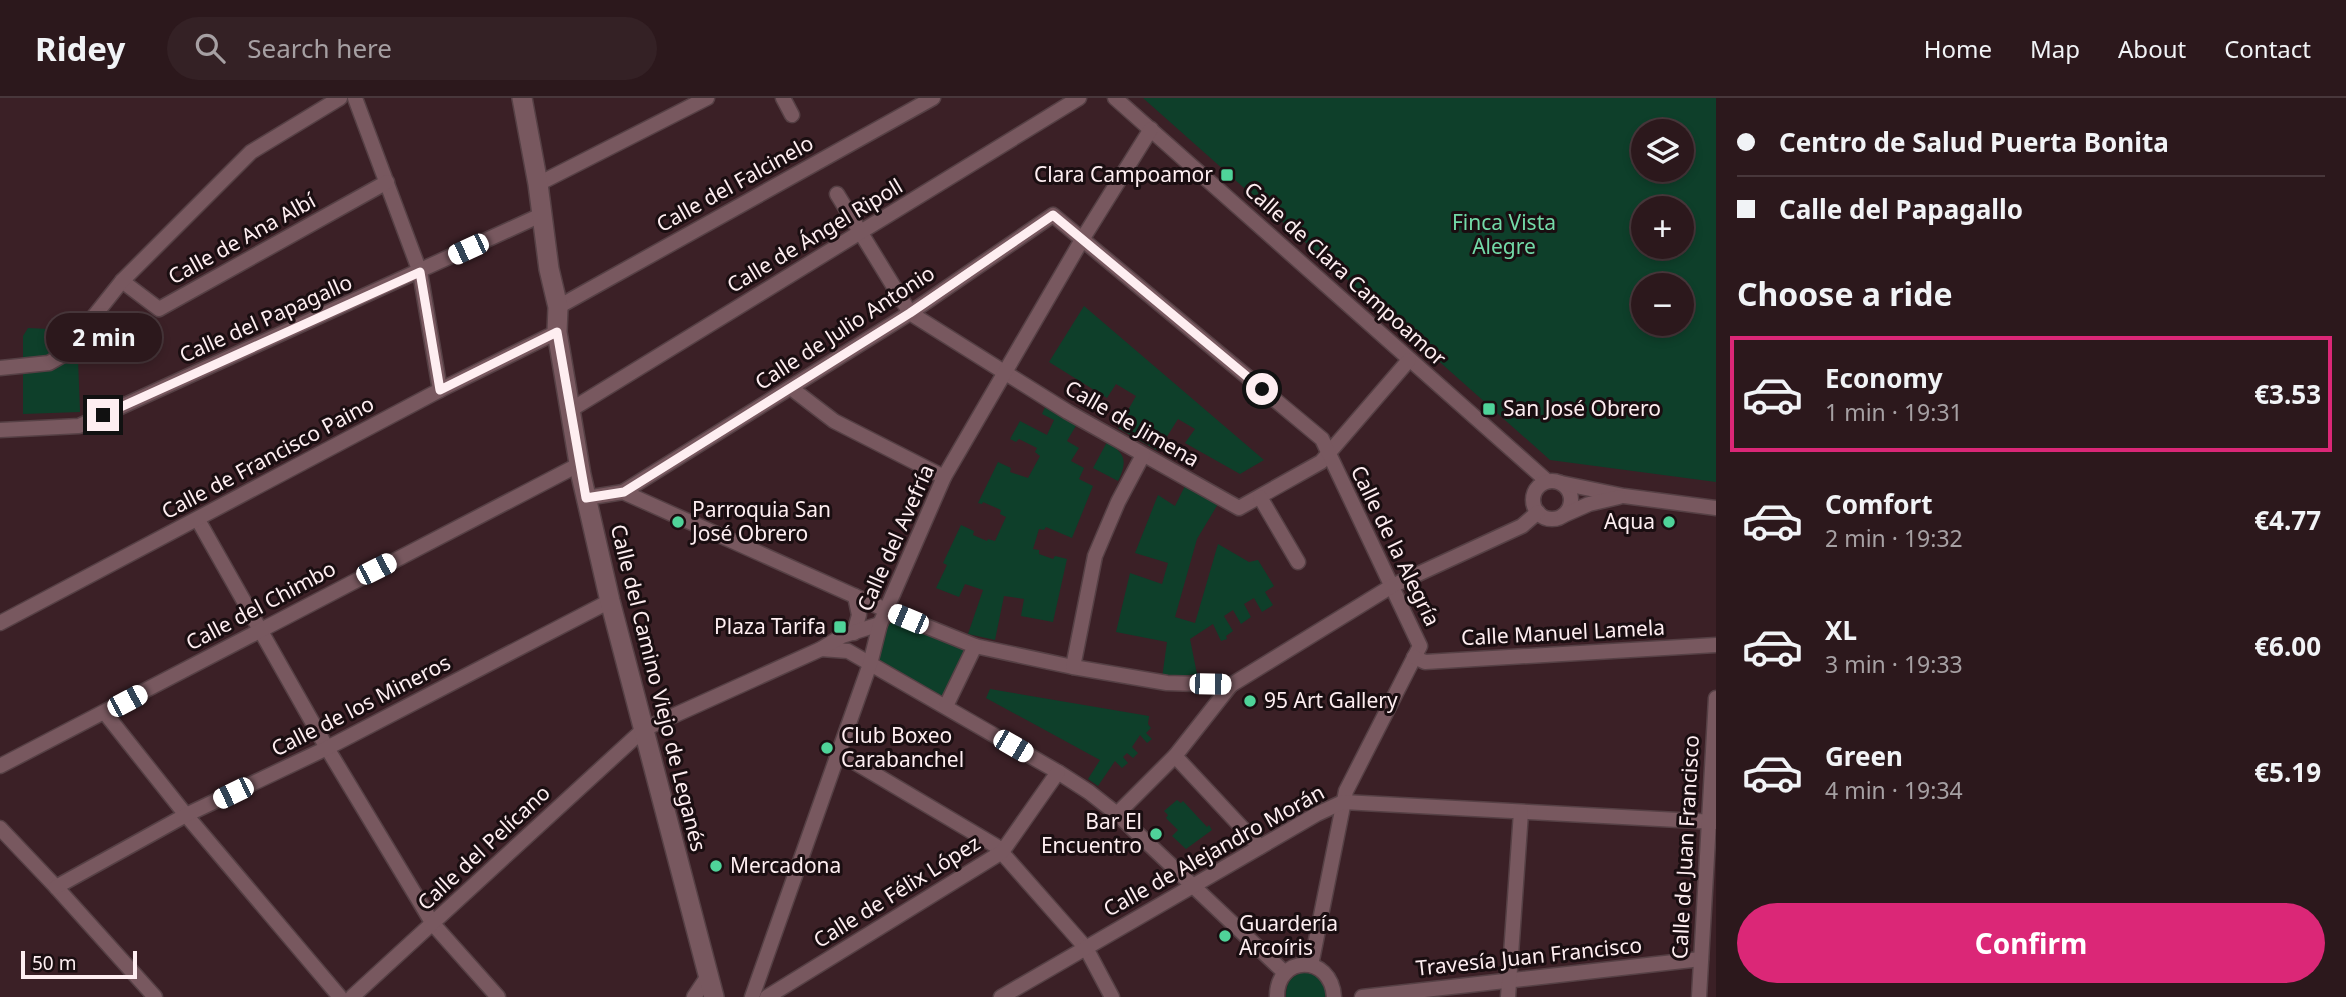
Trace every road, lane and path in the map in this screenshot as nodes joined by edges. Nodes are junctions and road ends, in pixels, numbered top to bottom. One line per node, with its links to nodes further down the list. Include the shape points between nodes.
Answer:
1 (340, 98): 19 (street, via 251,152)
2 (355, 98): 12 (street)
3 (522, 98): 13 (street, Calle del Camino Viejo de Leganés)
4 (707, 98): 13 (street)
5 (783, 98): 10 (street)
6 (933, 98): 9 (street, Calle del Falcinelo)
7 (1079, 98): 16 (street, Calle de Ángel Ripoll)
8 (1115, 98): 11 (street, Calle de Clara Campoamor)
9 (911, 104): 20 (street, Calle del Falcinelo)
10 (792, 115)
11 (1151, 129): 17 (street, Calle del Avefría); 23 (street, Calle de Clara Campoamor)
12 (387, 182): 18 (street); 19 (street, Calle de Ana Albí, via 159,309)
13 (538, 184): 15 (street, Calle del Camino Viejo de Leganés)
14 (837, 194): 16 (street)
15 (541, 215): 18 (street, Calle del Papagallo); 20 (street, Calle del Camino Viejo de Leganés)
16 (860, 234): 21 (street); 28 (street, Calle de Ángel Ripoll)
17 (1083, 238): 21 (street, Calle de Julio Antonio, via 1053,215); 25 (street, Calle del Avefría); 30 (street, Calle de la Alegría, via 1322,439)
18 (420, 272): 27 (street); 29 (street, Calle del Papagallo, via 79,426)
19 (122, 281): 24 (street, via 63,355 49,363)
20 (558, 307): 22 (street, Calle del Camino Viejo de Leganés)
21 (910, 313): 25 (street, Calle de Jimena); 26 (street, Calle de Julio Antonio)
22 (557, 332): 27 (street, Calle de Francisco Paino); 28 (street, Calle del Camino Viejo de Leganés)
23 (1409, 360): 30 (street); 34 (street, Calle de Clara Campoamor)
24 (0, 368)
25 (1004, 374): 31 (street, Calle de Jimena); 33 (street, Calle del Avefría)
26 (791, 388): 33 (street, via 834,421); 35 (street, Calle de Julio Antonio)
27 (440, 390): 42 (street, Calle de Francisco Paino)
28 (572, 409): 32 (street, Calle del Camino Viejo de Leganés)
29 (0, 430)
30 (1328, 454): 37 (street); 44 (street, Calle de la Alegría)
31 (1143, 455): 37 (street, Calle de Jimena, via 1239,508); 57 (street, via 1095,556)
32 (580, 464): 38 (street, Calle del Camino Viejo de Leganés); 50 (street, Calle del Chimbo)
33 (944, 477): 47 (street, Calle del Avefría)
34 (1554, 482): 36 (street, Calle de Clara Campoamor); 40 (street, via 1540,485 1533,498); 41 (street, via 1567,487 1571,502)
35 (624, 492): 38 (street); 45 (street)
36 (1624, 496): 39 (street, Calle de Clara Campoamor); 41 (street, Calle de Clara Campoamor)
37 (1260, 497): 43 (street)
38 (586, 498): 46 (street, Calle del Camino Viejo de Leganés)
39 (1716, 508)
40 (1538, 512): 41 (street, via 1551,518); 44 (street, via 1522,526)
41 (1564, 515)
42 (198, 520): 48 (street, Calle de Francisco Paino); 50 (street)
43 (1298, 562)
44 (1392, 586): 55 (street, Calle de la Alegría, via 1420,646); 58 (street)
45 (855, 596): 47 (street); 51 (street, via 859,615)
46 (610, 601): 62 (street, Calle del Camino Viejo de Leganés); 63 (street, Calle de los Mineros)
47 (886, 610): 49 (street, Calle del Avefría); 53 (street)
48 (0, 623)
49 (880, 624): 51 (street, Calle del Pelícano); 56 (street, Calle del Avefría)
50 (260, 629): 61 (street, Calle del Chimbo); 63 (street)
51 (853, 633): 54 (street, Calle del Pelícano)
52 (1716, 645): 55 (street, Calle Manuel Lamela, via 1425,662)
53 (975, 646): 57 (street); 60 (street)
54 (821, 649): 56 (street, via 848,651); 62 (street, Calle del Pelícano)
55 (1414, 657): 68 (street, Calle de la Alegría)
56 (870, 664): 60 (street); 64 (street, Calle del Avefría)
57 (1073, 667): 58 (street, via 1167,683)
58 (1231, 685): 65 (street)
59 (1716, 698): 72 (street, Calle de Juan Francisco)
60 (946, 706): 67 (street)
61 (105, 713): 66 (street, Calle del Chimbo); 71 (street)
62 (644, 729): 78 (street, Calle del Pelícano); 83 (street, Calle del Camino Viejo de Leganés)
63 (327, 748): 71 (street, Calle de los Mineros); 78 (street)
64 (839, 753): 75 (street); 91 (street, Calle del Avefría)
65 (1175, 756): 70 (street); 74 (street)
66 (0, 765)
67 (1058, 772): 70 (street); 75 (street, Calle de Félix López)
68 (1343, 802): 69 (street, Calle de Alejandro Morán); 74 (street, Calle de Alejandro Morán); 81 (street, Calle de la Alegría)
69 (1521, 812): 72 (street, Calle de Alejandro Morán); 84 (street)
70 (1117, 814): 77 (street)
71 (186, 815): 76 (street, Calle de los Mineros); 86 (street)
72 (1712, 822): 80 (street, Calle de Juan Francisco)
73 (0, 828): 76 (street)
74 (1261, 846): 77 (street, Calle de Alejandro Morán)
75 (1002, 852): 79 (street); 92 (street, Calle de Félix López)
76 (57, 887): 85 (street)
77 (1192, 887): 79 (street, Calle de Alejandro Morán); 82 (street)
78 (433, 924): 87 (street, Calle del Pelícano); 88 (street)
79 (1086, 947): 93 (street, Calle de Alejandro Morán); 94 (street)
80 (1702, 959): 84 (street, Travesía Juan Francisco); 99 (street, Calle de Juan Francisco)
81 (1311, 965): 82 (street); 96 (street, via 1327,974)
82 (1285, 973): 95 (street)
83 (708, 976): 89 (street); 90 (street, Calle del Camino Viejo de Leganés)
84 (1509, 981): 97 (street, Travesía Juan Francisco); 98 (street)
85 (155, 997)
86 (340, 997)
87 (352, 997)
88 (498, 997)
89 (694, 997)
90 (714, 997)
91 (752, 997)
92 (767, 997)
93 (1001, 997)
94 (1112, 997)
95 (1278, 997)
96 (1334, 997)
97 (1362, 997)
98 (1508, 997)
99 (1699, 997)

